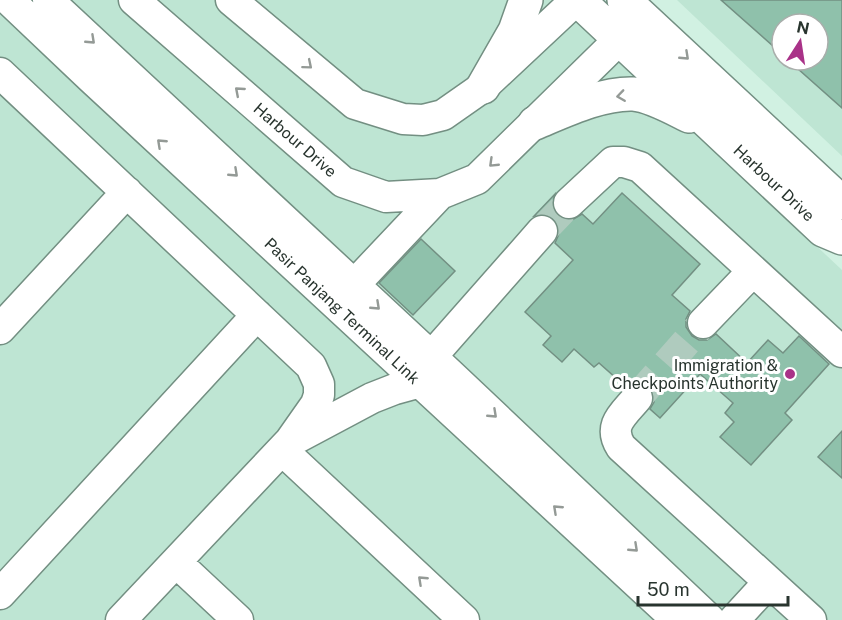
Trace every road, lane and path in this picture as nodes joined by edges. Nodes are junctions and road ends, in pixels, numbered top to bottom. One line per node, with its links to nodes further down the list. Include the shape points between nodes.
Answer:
1 (9, 0): 25 (street, Pasir Panjang Terminal Link, one-way to 1)
2 (48, 0): 20 (street, Pasir Panjang Terminal Link, one-way to 20)
3 (134, 0): 14 (street, Harbour Drive, one-way to 3, via 386,197 343,182)
4 (231, 0): 10 (street, one-way to 10, via 355,104 403,119 423,120 443,115)
5 (526, 0): 10 (main road, via 515,31)
6 (577, 0): 8 (main road, Harbour Drive); 10 (street)
7 (634, 8): 8 (street, Harbour Drive); 16 (main road, Harbour Drive, one-way to 16)
8 (619, 40): 11 (street, Harbour Drive); 12 (main road, Harbour Drive)
9 (0, 73): 13 (street)
10 (483, 87)
11 (535, 123): 12 (main road, one-way to 11, via 663,103 633,94 597,99); 14 (street, Harbour Drive, one-way to 14, via 477,179)
12 (715, 128): 18 (main road, Harbour Drive, via 823,230)
13 (127, 192): 21 (street); 23 (street)
14 (440, 194): 20 (street)
15 (569, 203): 19 (street, via 613,162 640,167)
16 (842, 203)
17 (542, 231): 25 (street)
18 (842, 238)
19 (753, 271): 22 (street); 24 (street)
20 (354, 285): 25 (street, Pasir Panjang Terminal Link, one-way to 25)
21 (257, 315): 27 (street, via 311,366 319,384 316,404); 30 (street)
22 (703, 323)
23 (0, 328)
24 (842, 352)
25 (434, 371): 27 (street, via 372,398); 34 (street, Pasir Panjang Terminal Link, one-way to 25); 35 (street, Pasir Panjang Terminal Link, one-way to 35)
26 (638, 398): 29 (street, via 614,429 621,447)
27 (286, 446): 28 (street); 33 (street, one-way to 27)
28 (176, 562): 31 (street); 32 (street)
29 (769, 582): 36 (street); 37 (street)
30 (0, 594)
31 (121, 620)
32 (238, 620)
33 (464, 620)
34 (677, 620)
35 (710, 620)
36 (734, 620)
37 (811, 620)

